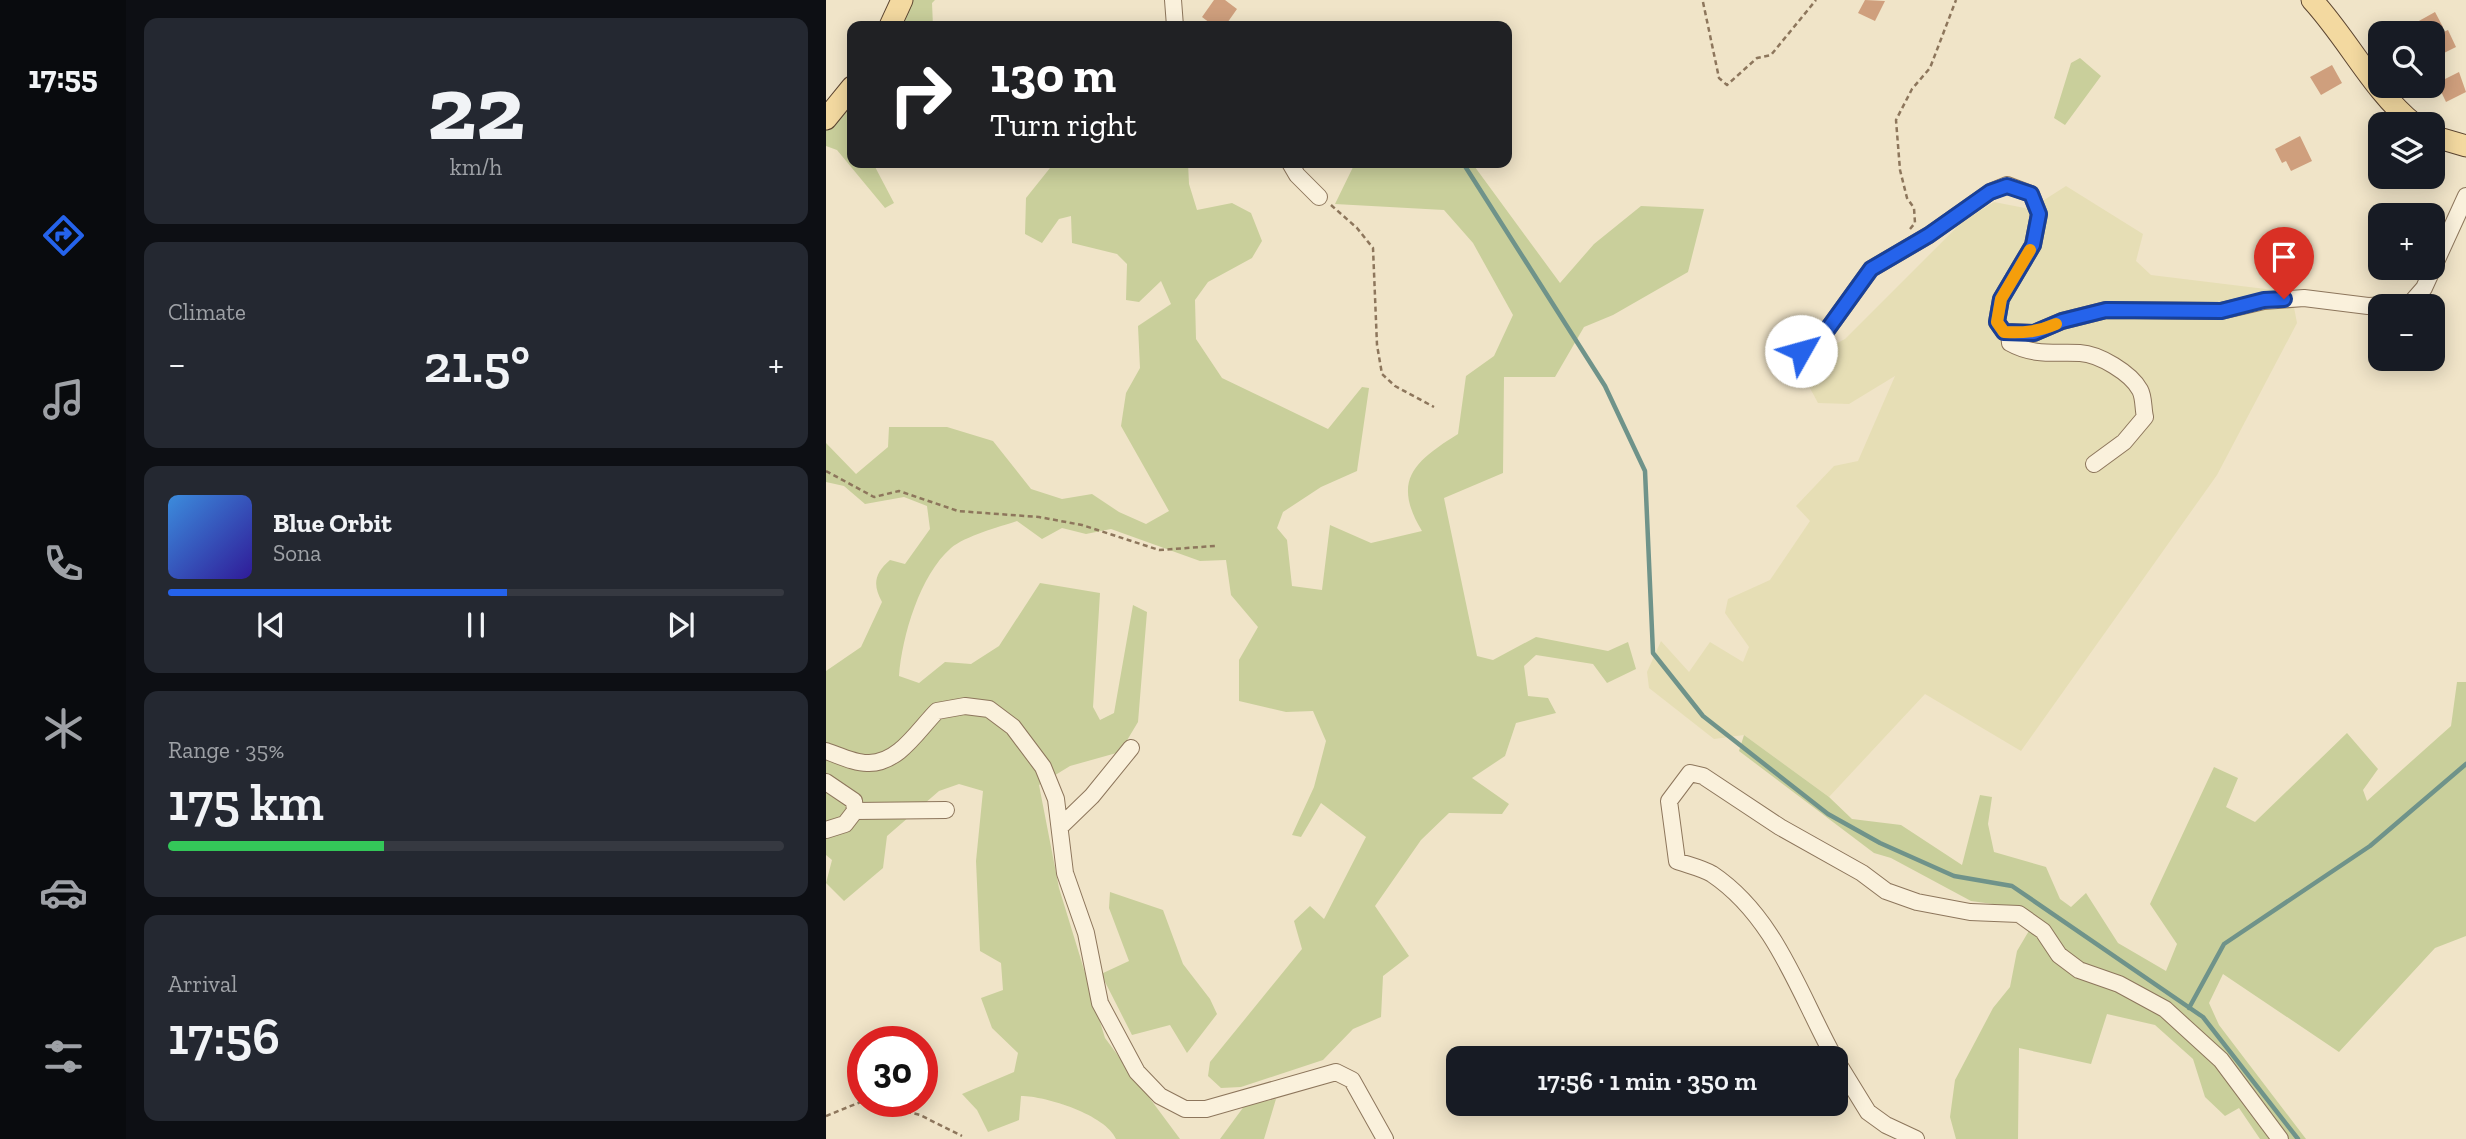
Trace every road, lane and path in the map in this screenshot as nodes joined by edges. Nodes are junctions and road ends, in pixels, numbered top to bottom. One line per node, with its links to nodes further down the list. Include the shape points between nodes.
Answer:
1 (902, 0): 7 (main road)
2 (1173, 0): 8 (street)
3 (1816, 0): 6 (path, via 1772,55 1757,58 1727,85 1719,78)
4 (1956, 0): 17 (path, via 1930,68 1912,89 1896,120 1900,170 1914,208 1915,223)
5 (2312, 0): 10 (main road)
6 (1703, 2)
7 (892, 21)
8 (1175, 21)
9 (847, 93): 11 (main road)
10 (2399, 112)
11 (826, 119)
12 (2445, 140): 13 (main road)
13 (2466, 146)
14 (1293, 168): 16 (street)
15 (2466, 196): 18 (street, via 2424,288 2410,304 2368,306 2304,298 2264,300 2221,311 2106,310 2034,333)
16 (1319, 197): 20 (path, via 1357,228 1373,248 1382,374)
17 (1907, 232)
18 (2009, 332): 19 (street, via 1997,322 2001,299 2033,245 2039,214 2031,194 2007,186 1990,192 1871,269 1822,337); 21 (street, via 2010,344 2026,352 2084,353 2108,363 2141,391 2145,417 2124,442)
19 (1801, 351)
20 (1434, 407)
21 (2094, 464)
22 (826, 471): 23 (path, via 874,497 899,491 958,510 1071,523 1158,550)
23 (1215, 546)
24 (1131, 748): 29 (street, via 1093,796)
25 (826, 751): 29 (street, via 868,763 910,743 937,711 965,706 989,709 1013,727 1043,767 1056,799)
26 (826, 782): 28 (street, via 854,801)
27 (946, 810): 28 (street)
28 (855, 811): 30 (street, via 845,824)
29 (1060, 827): 37 (street, via 1065,873 1086,933 1100,1003 1137,1072 1160,1096 1185,1110 1206,1109 1336,1072 1352,1080)
30 (826, 830)
31 (1828, 1046): 39 (street, via 1787,960 1757,915 1711,873 1676,861 1669,801 1690,773 1703,776 1886,891 1970,912 2019,914 2043,931 2059,955 2079,970 2119,984 2165,1009 2221,1060)
32 (1848, 1080): 38 (street, via 1868,1112)
33 (847, 1108): 34 (path)
34 (826, 1116)
35 (924, 1117): 36 (path)
36 (962, 1136)
37 (1385, 1139)
38 (1916, 1139)
39 (2280, 1139)

